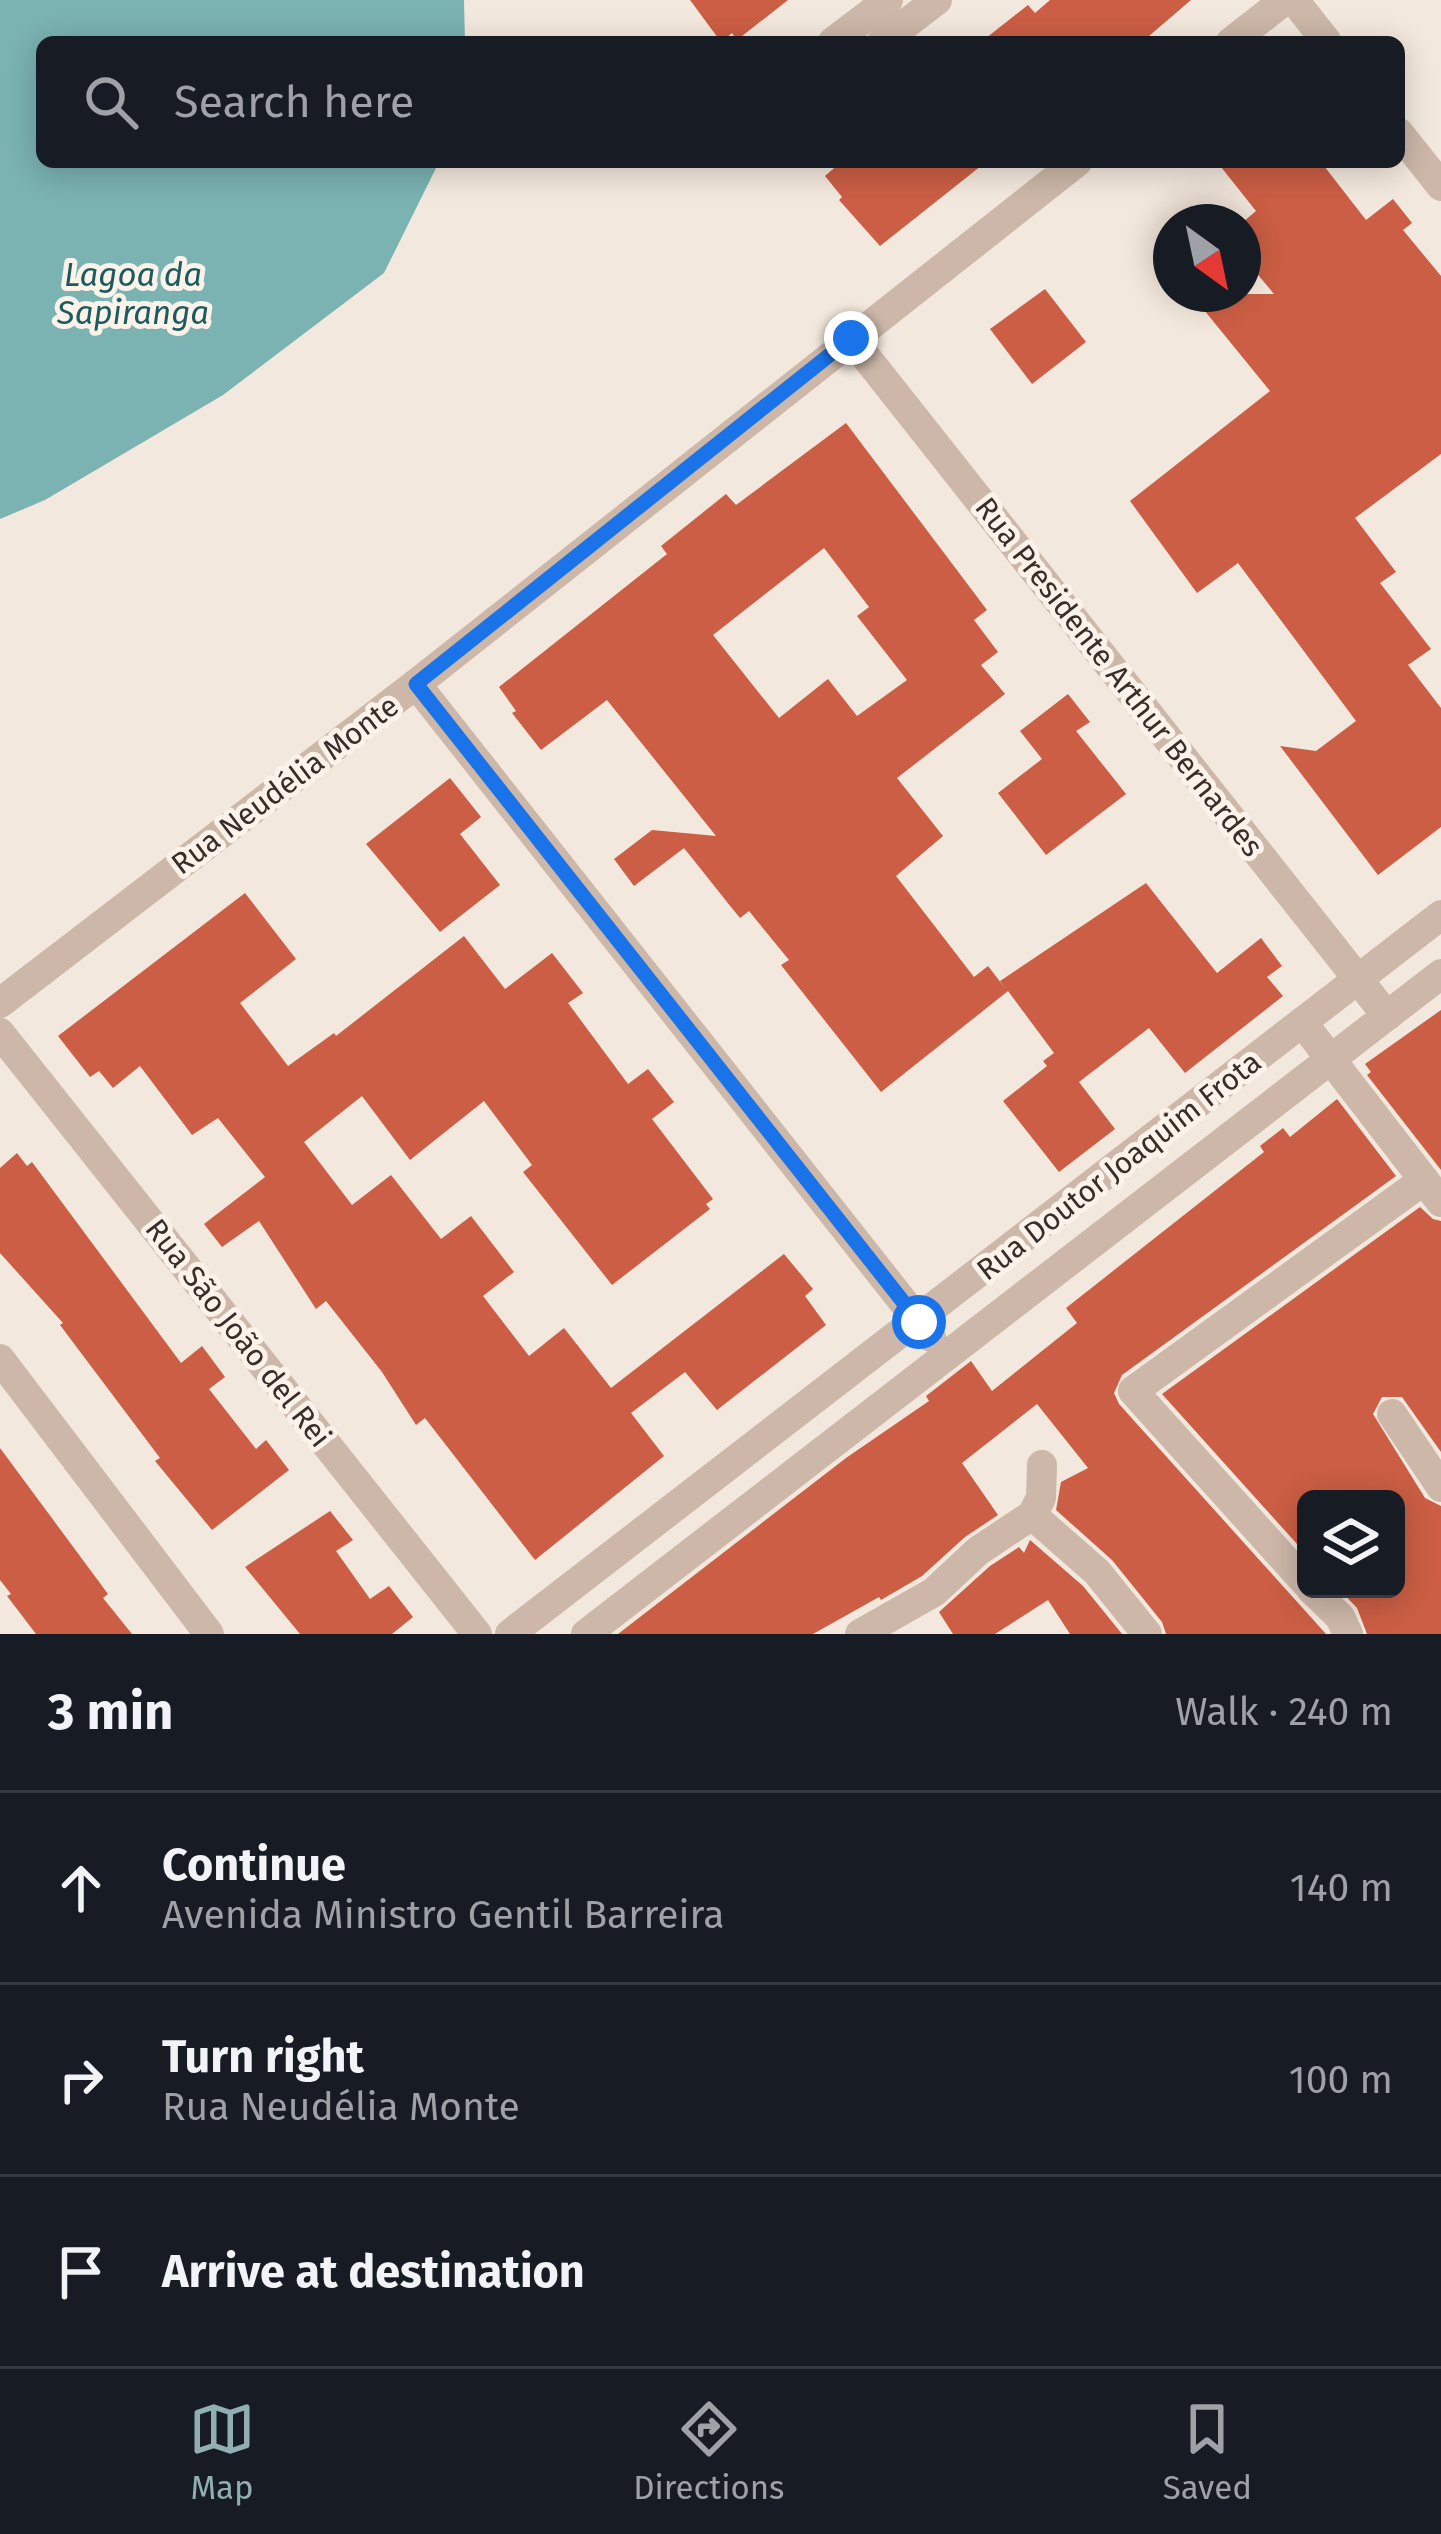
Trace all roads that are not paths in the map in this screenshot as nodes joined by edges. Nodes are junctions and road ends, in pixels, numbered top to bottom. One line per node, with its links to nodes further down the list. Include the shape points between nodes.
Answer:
1 (888, 0): 5 (street)
2 (937, 0): 6 (street)
3 (1285, 0): 7 (street)
4 (1294, 0): 8 (street)
5 (841, 36)
6 (890, 36)
7 (1239, 36)
8 (1323, 36)
9 (1405, 141): 11 (street)
10 (1069, 168): 12 (street, Rua Neudélia Monte)
11 (1441, 186)
12 (851, 338): 13 (street, Rua Neudélia Monte); 16 (street, Rua Presidente Arthur Bernardes)
13 (416, 684): 17 (street, Rua Neudélia Monte); 23 (street)
14 (1441, 915): 16 (street, Rua Doutor Joaquim Frota)
15 (1441, 974): 18 (street, Rua Doutor Joaquim Frota)
16 (1358, 981): 18 (street, Rua Presidente Arthur Bernardes); 19 (street, Rua Doutor Joaquim Frota)
17 (0, 1003)
18 (1387, 1016): 21 (street, Rua Doutor Joaquim Frota)
19 (1303, 1022): 21 (street); 23 (street, Rua Doutor Joaquim Frota)
20 (0, 1033): 33 (street, Rua São João del Rei)
21 (1330, 1058): 22 (street); 24 (street, Rua Doutor Joaquim Frota)
22 (1432, 1191): 30 (street, via 1133,1390)
23 (919, 1322): 24 (street); 34 (street, Rua Doutor Joaquim Frota)
24 (946, 1355): 35 (street, Rua Doutor Joaquim Frota)
25 (0, 1359): 32 (street)
26 (1392, 1414): 28 (street)
27 (1042, 1465): 29 (street)
28 (1441, 1487)
29 (1032, 1515): 36 (street, via 934,1592); 37 (street, via 1097,1572)
30 (1297, 1574)
31 (1320, 1598): 38 (street)
32 (209, 1634)
33 (477, 1634)
34 (510, 1634)
35 (586, 1634)
36 (860, 1634)
37 (1147, 1634)
38 (1348, 1634)

